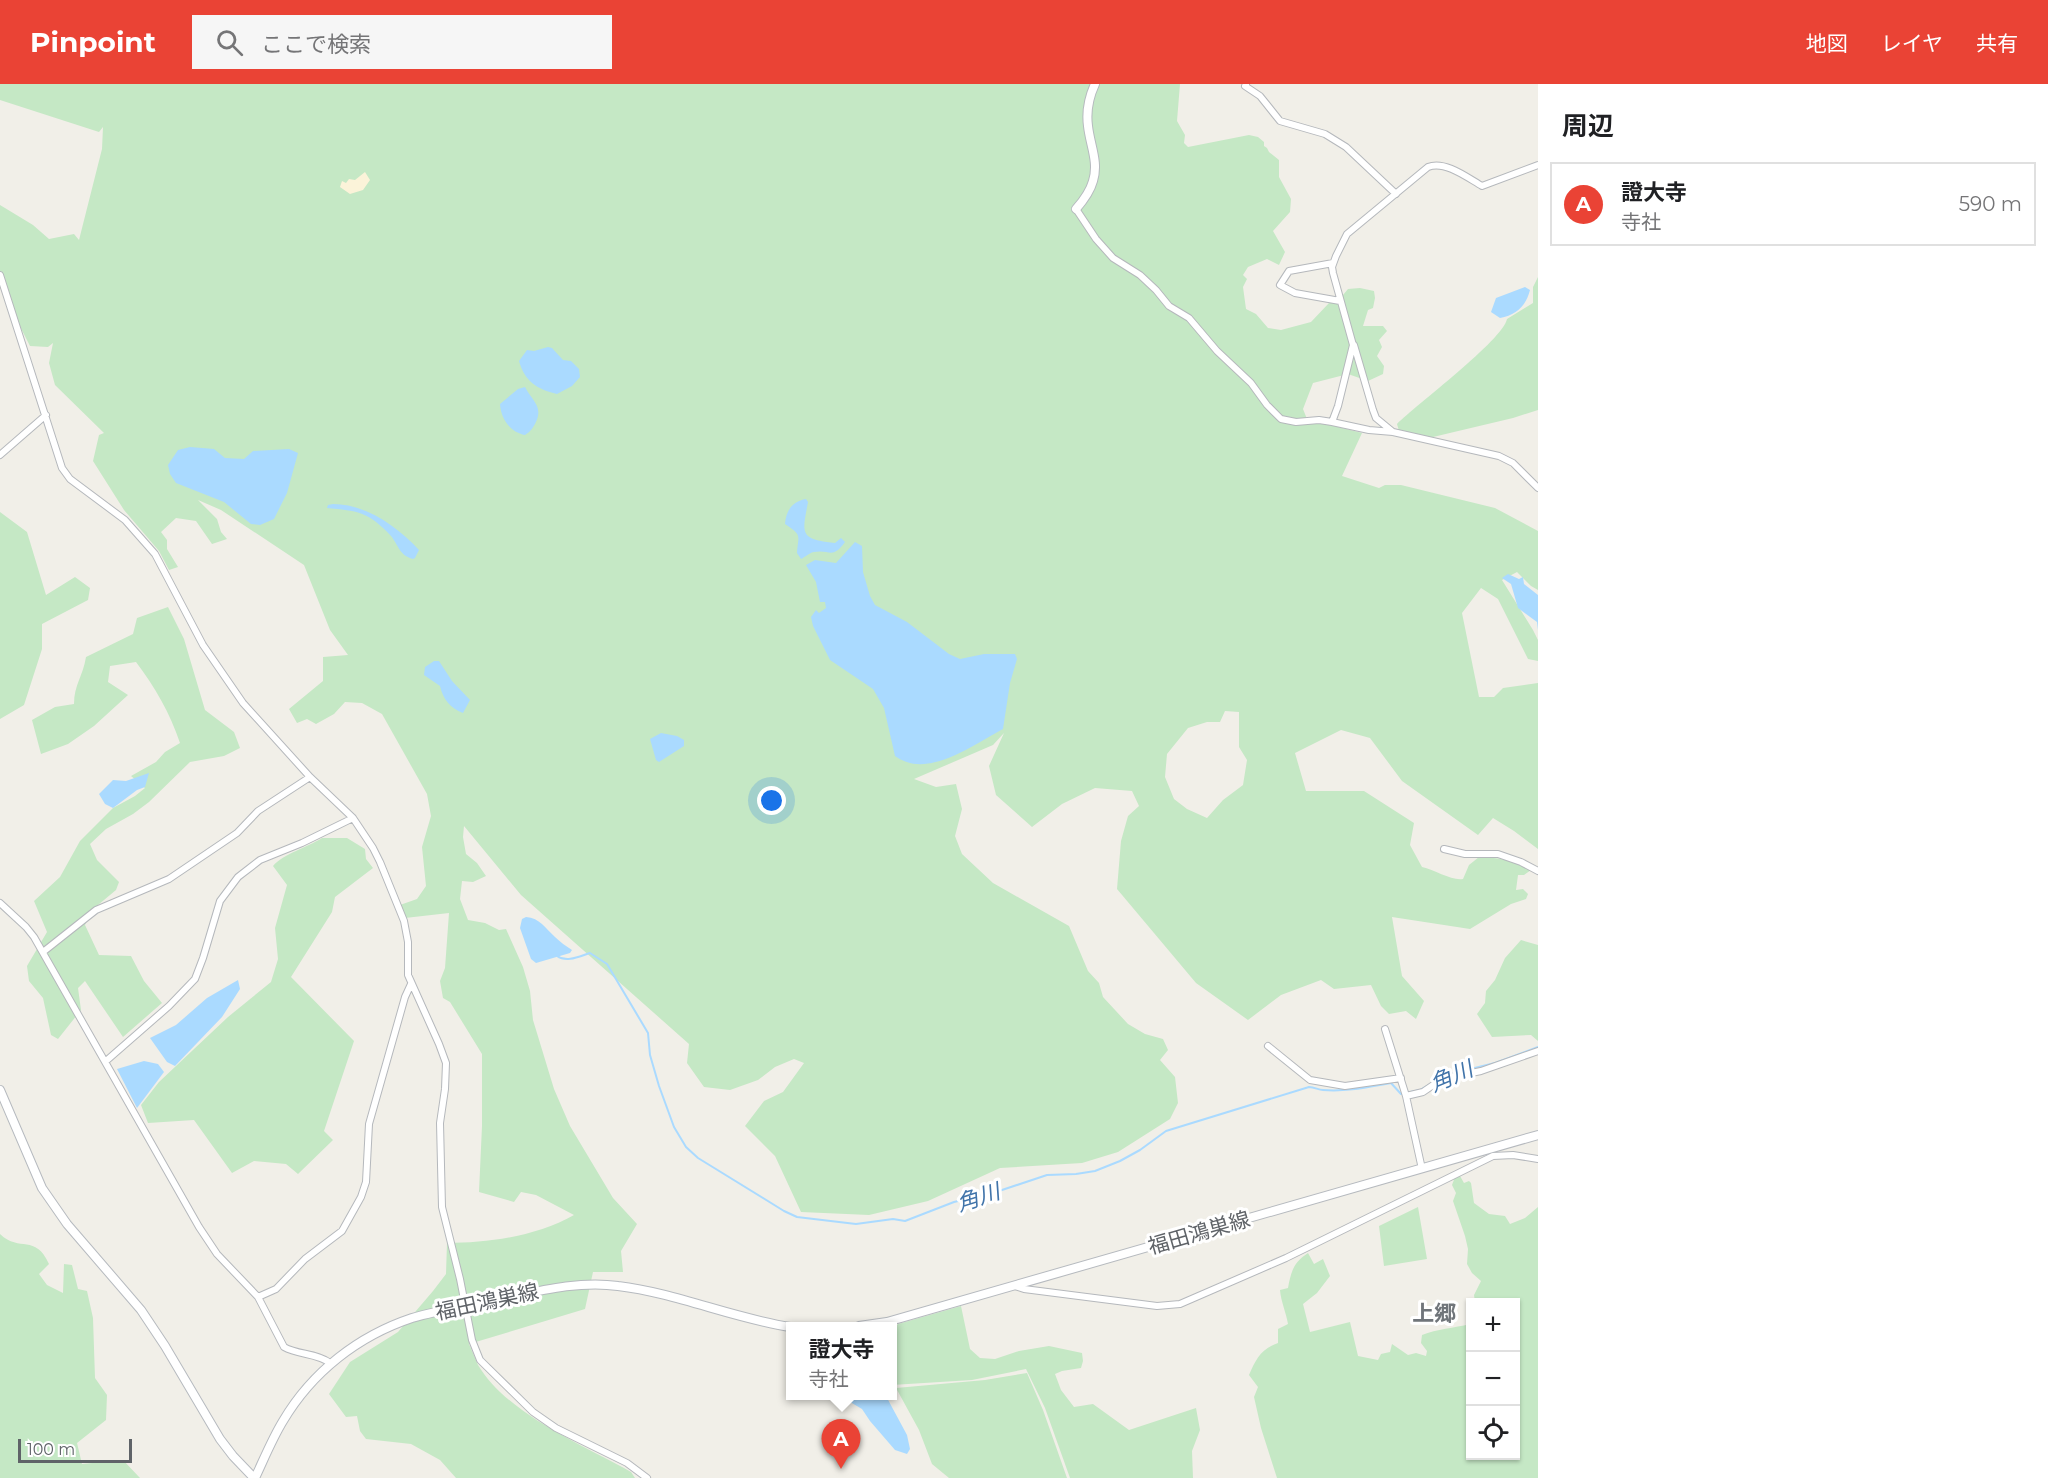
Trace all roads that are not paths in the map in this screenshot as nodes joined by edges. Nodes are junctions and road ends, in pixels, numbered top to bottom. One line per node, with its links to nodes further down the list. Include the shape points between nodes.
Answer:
1 (1095, 84): 5 (main road, via 1087,112 1096,170 1091,188)
2 (1246, 84): 4 (street, via 1280,121 1333,138)
3 (1538, 165): 4 (street, via 1482,186 1446,167 1433,165)
4 (1396, 194): 6 (street, via 1347,234)
5 (1076, 209): 11 (street, via 1113,258 1140,274 1169,306 1189,318 1281,419)
6 (1333, 263): 8 (street); 8 (street, via 1289,271 1280,285 1295,293)
7 (0, 275): 10 (street)
8 (1340, 302): 9 (street)
9 (1353, 345): 11 (street); 12 (street, via 1376,418)
10 (46, 415): 13 (street); 15 (street, via 65,472 125,520 155,554 218,669 243,703)
11 (1332, 422): 12 (street)
12 (1393, 432): 14 (street, via 1499,456 1513,463)
13 (0, 455)
14 (1538, 488)
15 (310, 777): 16 (street); 20 (street, via 169,879 96,910)
16 (353, 818): 21 (street, via 377,855 404,921 408,942 406,967); 25 (street, via 260,860 238,877 220,901 195,979)
17 (1444, 849): 18 (street, via 1465,854 1498,854)
18 (1538, 872)
19 (0, 903): 20 (street, via 26,927)
20 (43, 952): 25 (street)
21 (411, 984): 34 (street, via 369,1124 366,1182 361,1197 342,1231 305,1259 276,1289); 35 (street, via 446,1063 440,1123 442,1207)
22 (1385, 1029): 26 (street)
23 (1268, 1046): 26 (street, via 1311,1080 1345,1086)
24 (1538, 1051): 28 (street, via 1481,1071 1442,1079 1423,1092)
25 (106, 1061): 34 (street, via 199,1227 217,1254)
26 (1401, 1078): 28 (street)
27 (0, 1090): 39 (main road, via 42,1188 67,1224 141,1310 220,1439)
28 (1406, 1096): 32 (street)
29 (1538, 1135): 30 (main road, 福田鴻巣線)
30 (1493, 1152): 31 (street); 32 (main road, 福田鴻巣線); 33 (street, via 1286,1258 1180,1304 1157,1306)
31 (1538, 1159)
32 (1422, 1168): 33 (main road, 福田鴻巣線)
33 (1014, 1285): 36 (main road, 福田鴻巣線)
34 (258, 1298): 38 (street, via 284,1347)
35 (466, 1307): 37 (main road, 福田鴻巣線, via 538,1291 615,1285); 38 (main road, 福田鴻巣線, via 386,1328); 40 (street, via 480,1360 533,1412)
36 (887, 1322)
37 (786, 1326)
38 (330, 1363): 39 (main road, 福田鴻巣線, via 295,1403)
39 (254, 1478)
40 (647, 1478)

